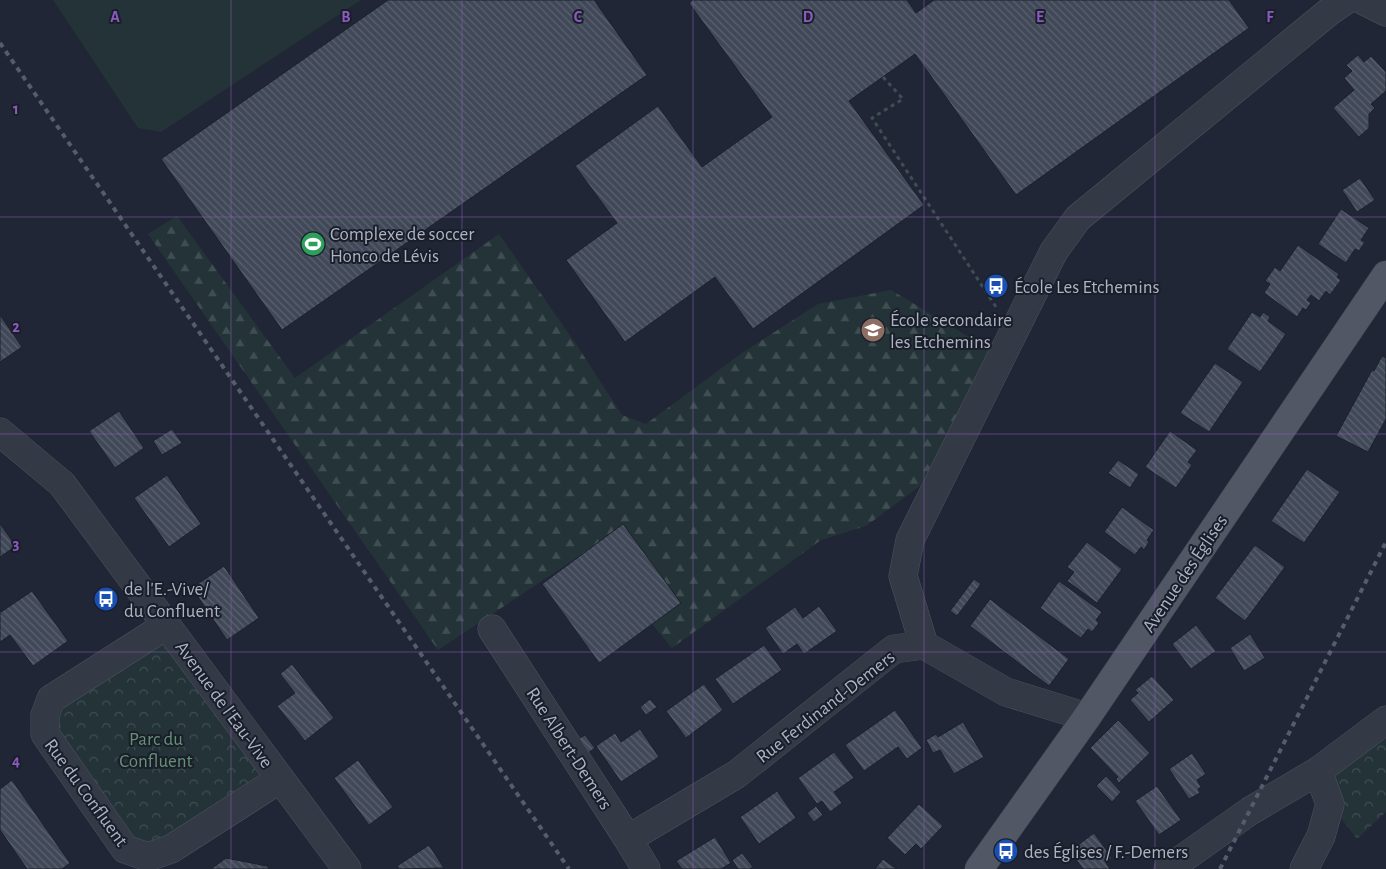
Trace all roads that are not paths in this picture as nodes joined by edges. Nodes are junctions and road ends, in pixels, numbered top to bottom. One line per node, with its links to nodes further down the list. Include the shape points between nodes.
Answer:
1 (1346, 0): 8 (street, via 1078,218 1054,251 910,540 903,576)
2 (1362, 0): 3 (street)
3 (1386, 12)
4 (1386, 275): 9 (main road, Avenue des Églises)
5 (0, 432): 6 (street, Avenue de l'Eau-Vive, via 62,484)
6 (168, 625): 12 (street, Avenue de l'Eau-Vive); 12 (street, Rue du Confluent, via 51,698 46,715 45,734 125,849 148,857 171,849)
7 (492, 629): 13 (street, Rue Albert-Demers)
8 (924, 645): 9 (street, via 1006,692); 13 (street, Rue Ferdinand-Demers, via 894,649 738,774)
9 (1087, 717): 16 (main road, Avenue des Églises)
10 (1386, 720): 11 (street)
11 (1318, 770): 17 (street, via 1250,811); 18 (street, via 1330,804 1321,836)
12 (280, 780): 14 (street, Avenue de l'Eau-Vive)
13 (628, 839): 15 (street, Rue Albert-Demers)
14 (347, 869)
15 (646, 869)
16 (979, 869)
17 (1168, 869)
18 (1304, 869)

